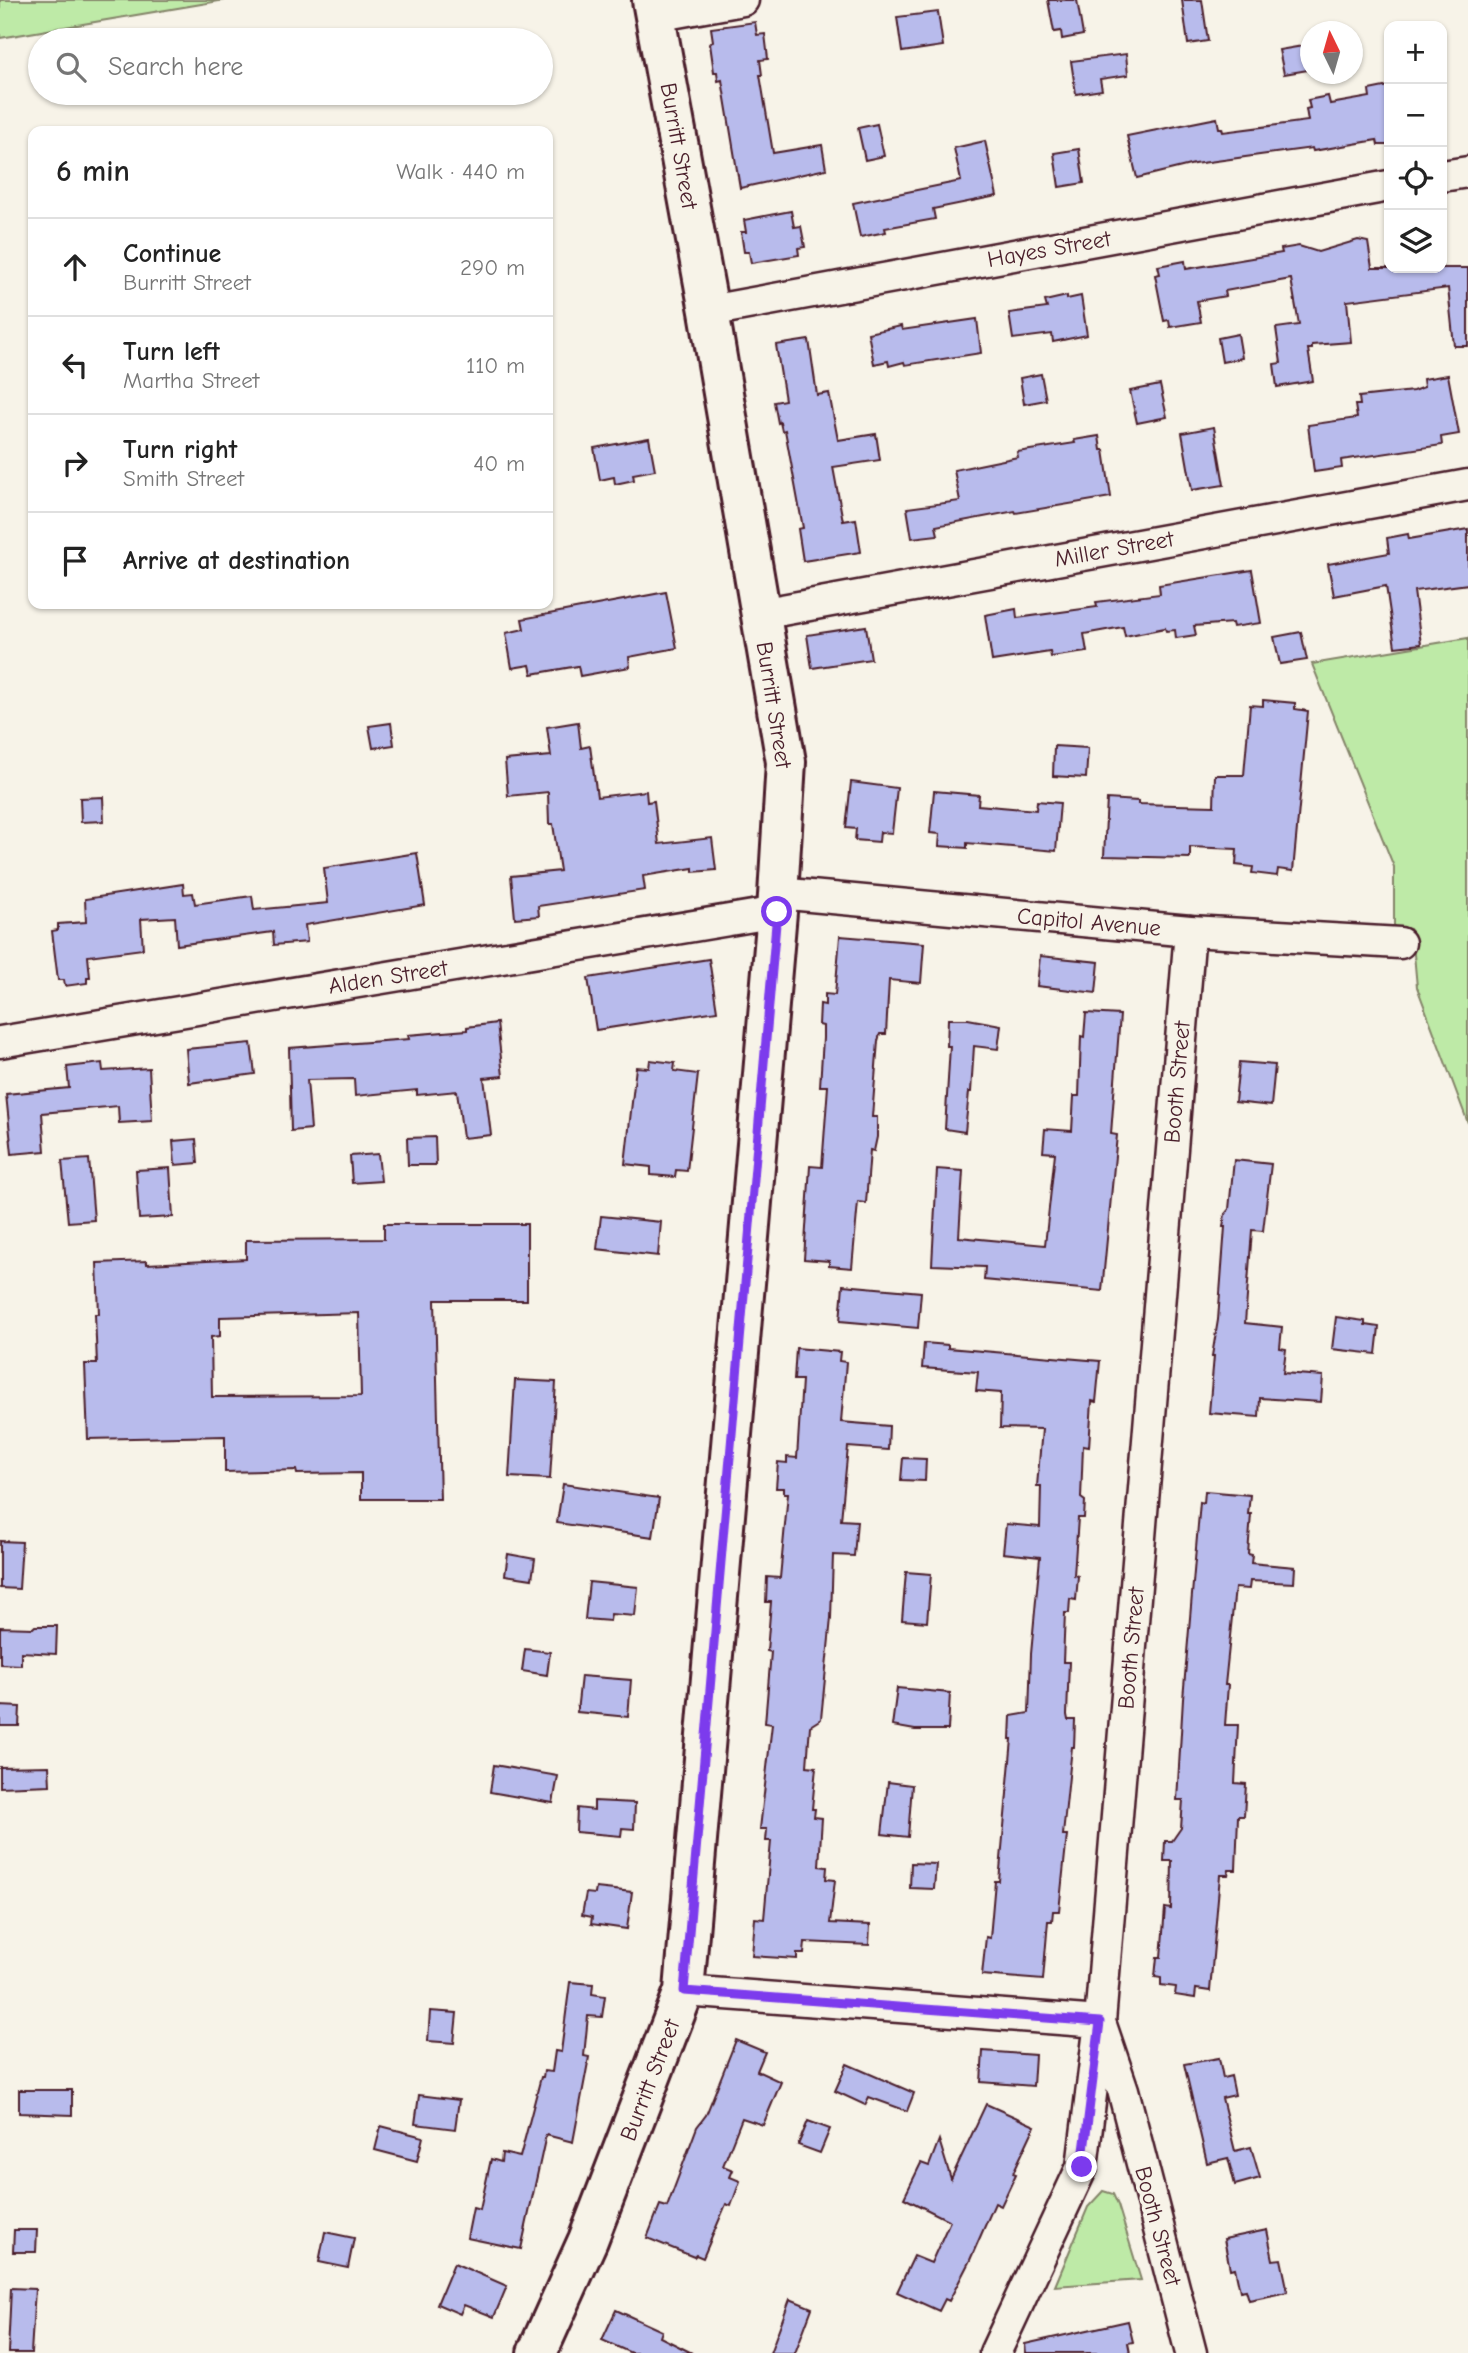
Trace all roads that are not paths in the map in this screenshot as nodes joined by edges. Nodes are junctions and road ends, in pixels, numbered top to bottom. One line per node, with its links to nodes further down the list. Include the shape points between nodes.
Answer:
1 (743, 0): 2 (street)
2 (653, 8): 6 (street, Burritt Street)
3 (1468, 172): 4 (street)
4 (1447, 175)
5 (1384, 187): 6 (street, Hayes Street)
6 (709, 311): 8 (street, Burritt Street)
7 (1468, 485): 8 (street, Miller Street)
8 (760, 614): 9 (street, Burritt Street, via 786,762)
9 (777, 903): 10 (street, Capitol Avenue); 12 (street, Alden Street); 13 (street, Burritt Street)
10 (1190, 931): 11 (street, Capitol Avenue); 14 (street, Booth Street)
11 (1400, 943)
12 (0, 1042)
13 (684, 1991): 14 (street); 15 (street, Burritt Street, via 588,2240)
14 (1100, 2022): 16 (street, via 1082,2167); 17 (street, Booth Street, via 1123,2090)
15 (537, 2353)
16 (995, 2353)
17 (1191, 2353)

